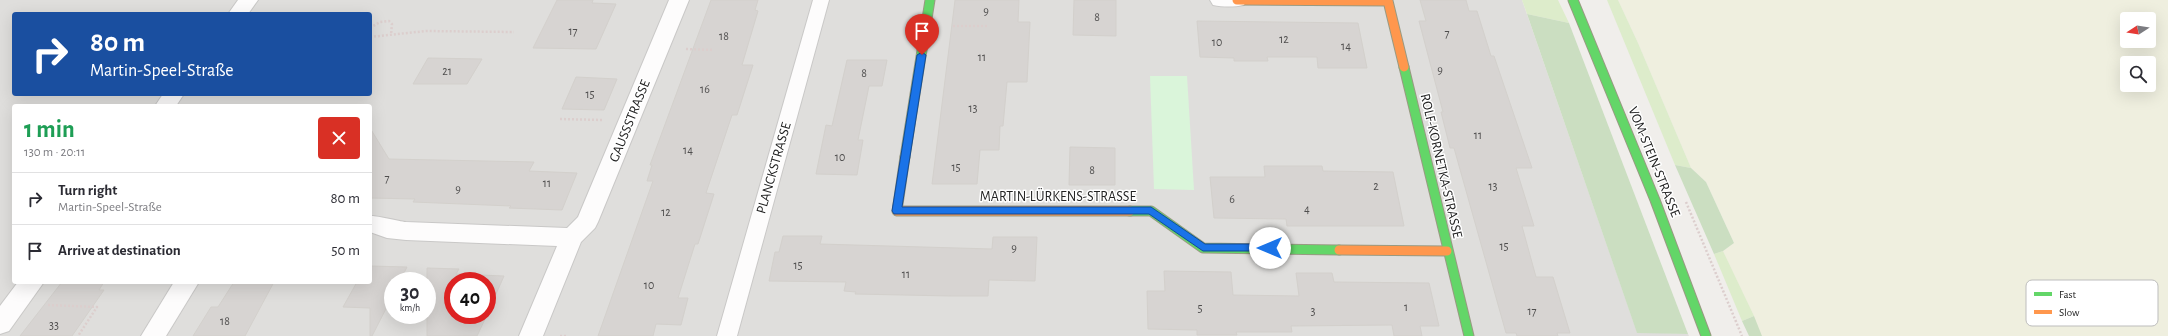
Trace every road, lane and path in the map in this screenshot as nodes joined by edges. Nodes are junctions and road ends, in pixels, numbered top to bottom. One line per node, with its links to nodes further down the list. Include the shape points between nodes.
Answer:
1 (248, 0): 8 (street)
2 (679, 0): 16 (street, GAUSSSTRASSE)
3 (821, 0): 27 (lane, PLANCKSTRASSE)
4 (930, 0): 9 (street)
5 (1220, 0): 6 (street)
6 (1237, 0): 19 (street, ROLF-KORNETKA-STRASSE, via 1388,1)
7 (1573, 0): 29 (street, VOM-STEIN-STRASSE, via 1655,200)
8 (239, 12)
9 (926, 26): 10 (path); 19 (street, MARTIN-LÜRKENS-STRASSE, via 897,211 1151,211 1203,248)
10 (988, 26)
11 (372, 27): 13 (path, via 389,21 392,24)
12 (514, 32): 13 (path, via 426,31)
13 (391, 35): 14 (path)
14 (372, 37)
15 (560, 119): 16 (path)
16 (630, 121): 18 (street, GAUSSSTRASSE, via 587,222)
17 (374, 224): 18 (street, via 400,230)
18 (572, 237): 26 (street, GAUSSSTRASSE)
19 (1447, 251): 28 (street, ROLF-KORNETKA-STRASSE)
20 (30, 284): 22 (street)
21 (186, 284): 25 (street)
22 (15, 304): 23 (street); 24 (path, via 97,307)
23 (0, 324)
24 (78, 336)
25 (153, 336)
26 (531, 336)
27 (727, 336)
28 (1469, 336)
29 (1706, 336)

